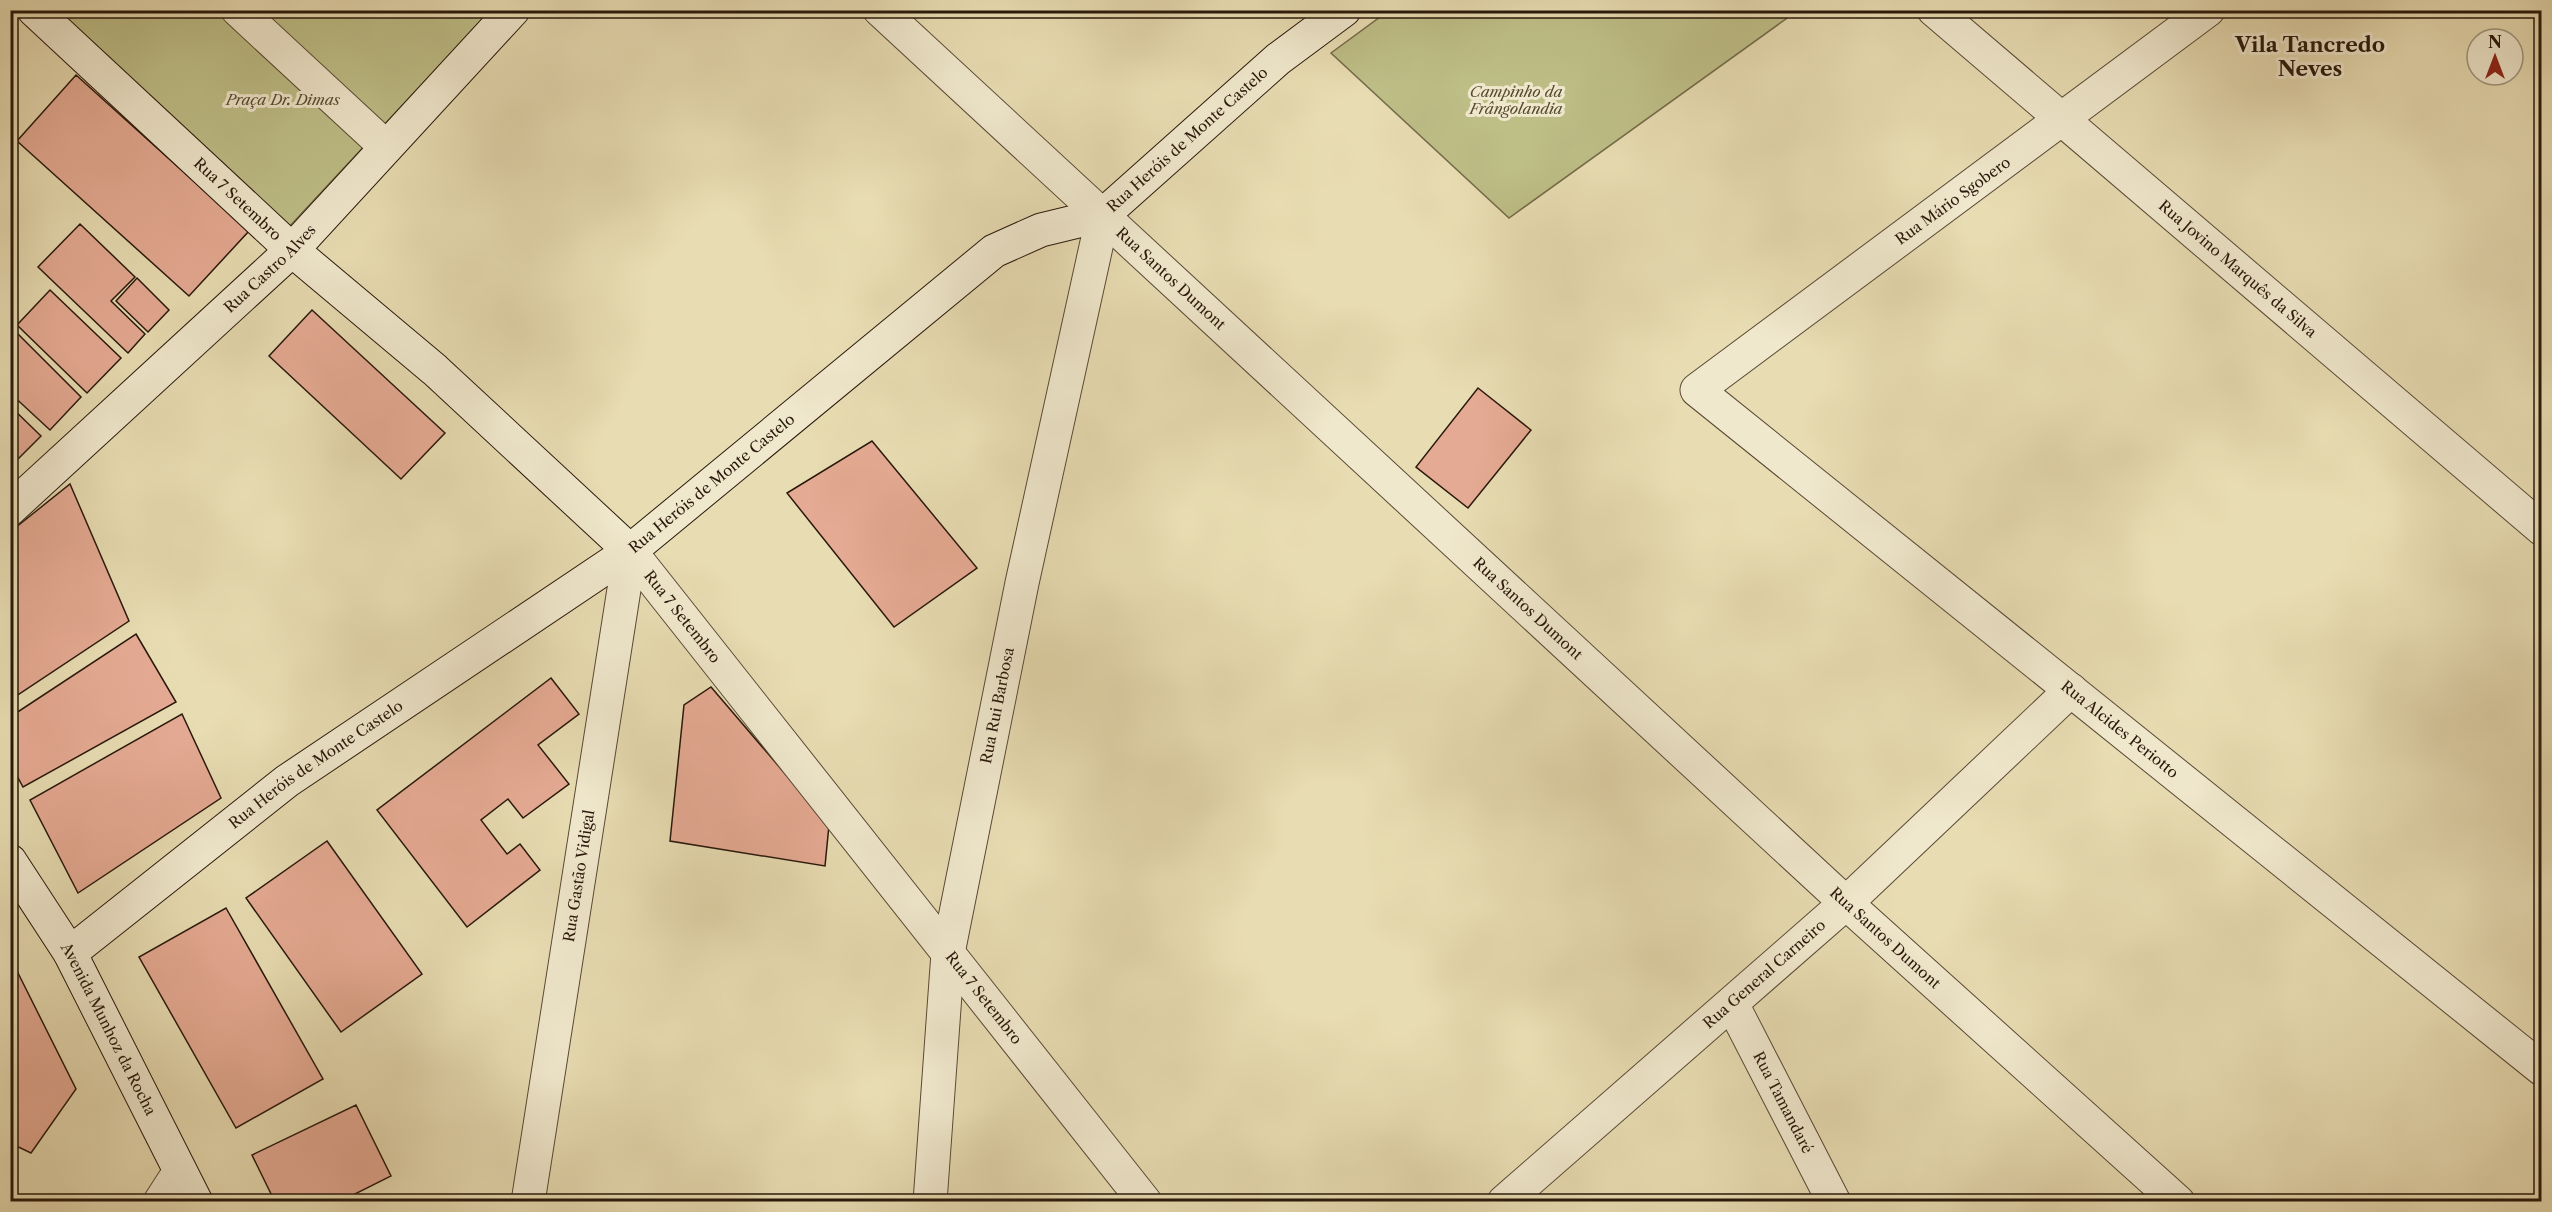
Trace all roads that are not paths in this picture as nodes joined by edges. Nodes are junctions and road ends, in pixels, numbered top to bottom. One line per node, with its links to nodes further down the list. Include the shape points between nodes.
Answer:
1 (34, 10): 11 (street, Rua 7 Setembro)
2 (238, 10): 9 (street)
3 (513, 10): 9 (street, Rua Castro Alves)
4 (880, 10): 10 (street, Rua Santos Dumont)
5 (1344, 10): 10 (street, Rua Heróis de Monte Castelo, via 1278,59)
6 (1934, 10): 8 (street, Rua Jovino Marquês da Silva)
7 (2208, 10): 8 (street, Rua Mário Sgobero)
8 (2063, 120): 12 (street, Rua Mário Sgobero); 14 (street, Rua Jovino Marquês da Silva)
9 (386, 147): 11 (street, Rua Castro Alves)
10 (1102, 215): 15 (street, Rua Heróis de Monte Castelo, via 1041,230 994,251); 18 (street, Rua Santos Dumont); 20 (street, Rua Rui Barbosa, via 1022,583)
11 (292, 250): 13 (street, Rua Castro Alves); 15 (street, Rua 7 Setembro, via 435,370)
12 (1697, 390): 16 (street, Rua Alcides Periotto)
13 (10, 509)
14 (2541, 529)
15 (630, 551): 19 (street, Rua Heróis de Monte Castelo, via 287,781); 20 (street, Rua 7 Setembro); 26 (street, Rua Gastão Vidigal)
16 (2071, 690): 18 (street, Rua General Carneiro); 22 (street, Rua Alcides Periotto)
17 (10, 861): 19 (street, Avenida Munhoz da Rocha)
18 (1846, 903): 21 (street, Rua General Carneiro); 31 (street, Rua Santos Dumont)
19 (70, 953): 23 (street, Avenida Munhoz da Rocha)
20 (948, 953): 27 (street, Rua Rui Barbosa); 28 (street, Rua 7 Setembro)
21 (1732, 1004): 29 (street, Rua General Carneiro); 30 (street, Rua Tamandaré)
22 (2541, 1069)
23 (180, 1171): 24 (street); 25 (street, Avenida Munhoz da Rocha)
24 (160, 1202)
25 (196, 1202)
26 (528, 1202)
27 (930, 1202)
28 (1146, 1202)
29 (1504, 1202)
30 (1834, 1202)
31 (2178, 1202)

